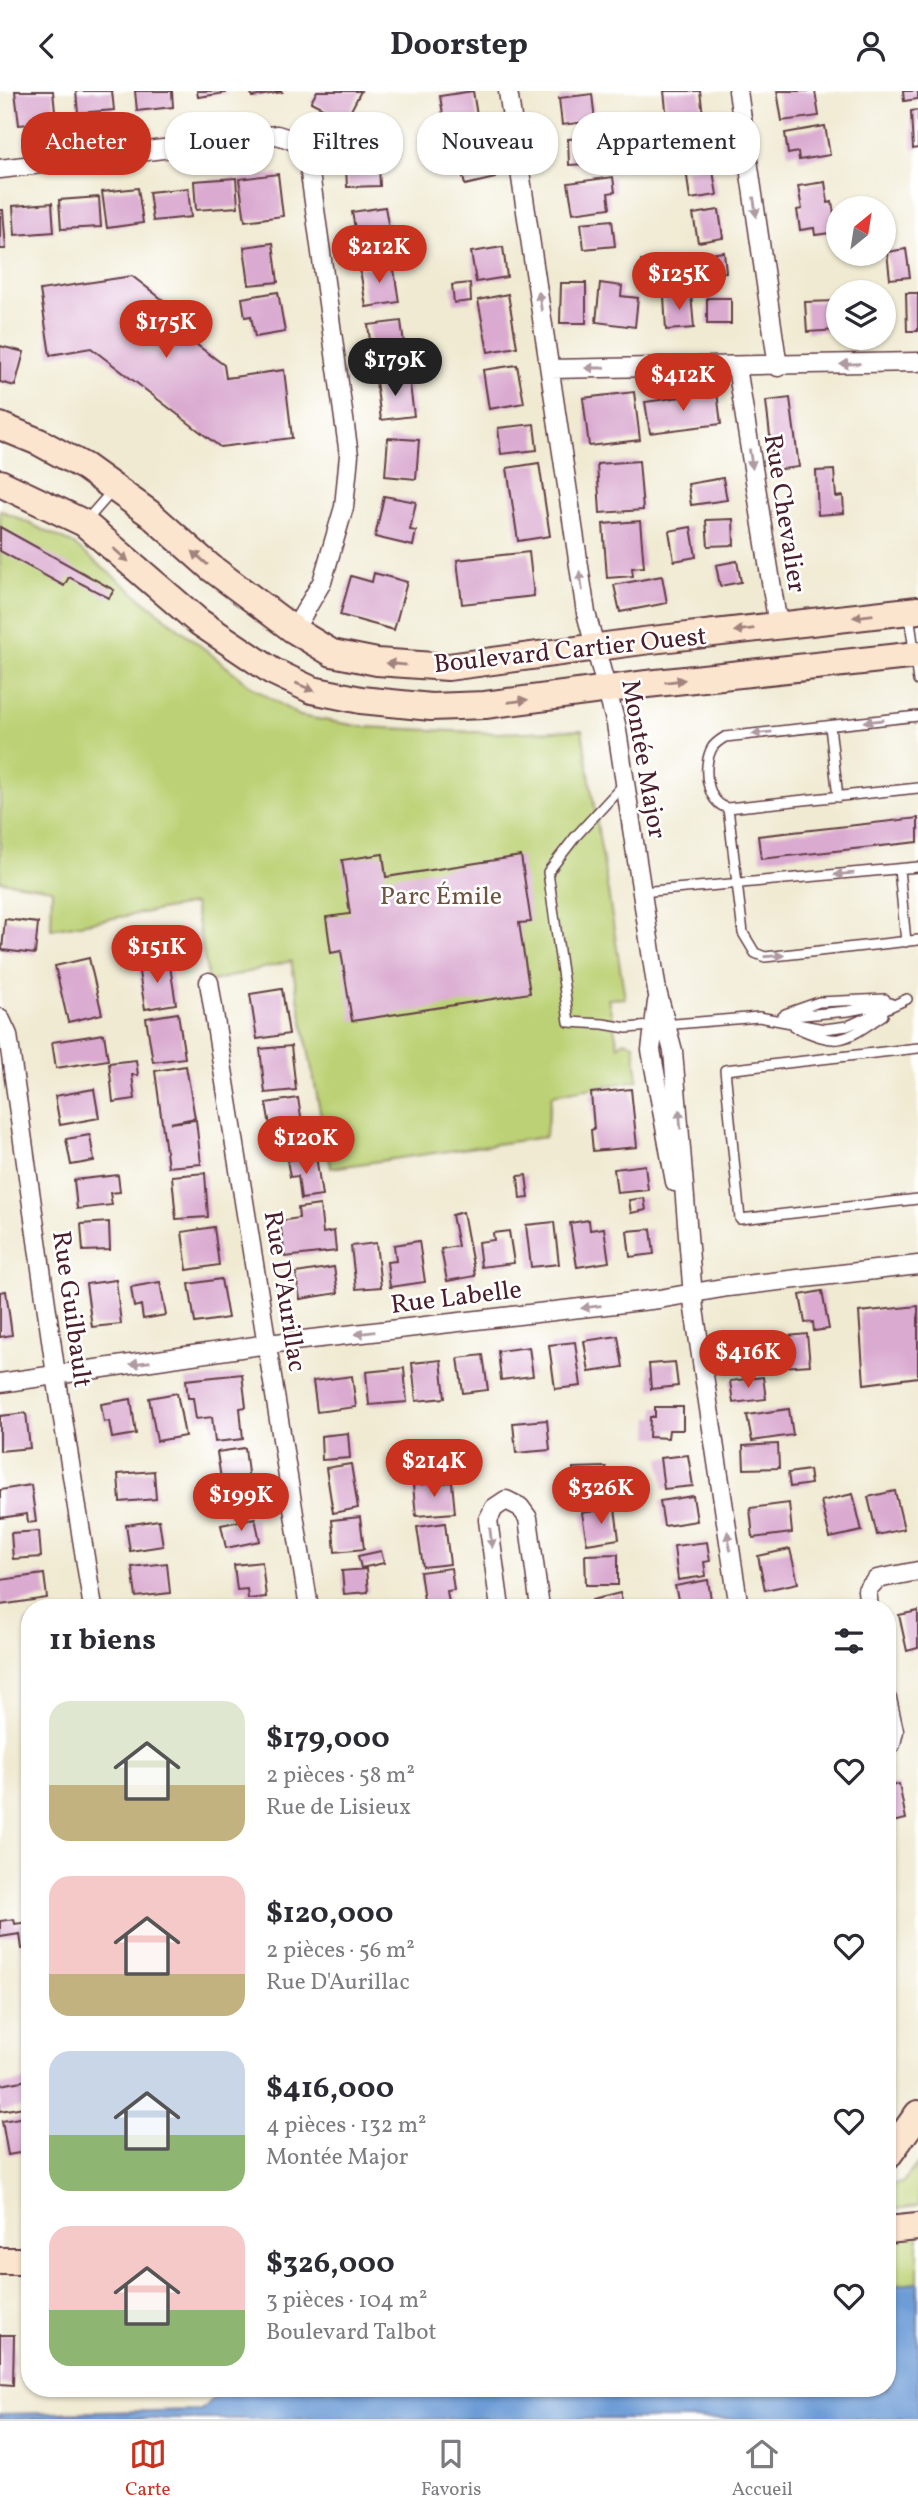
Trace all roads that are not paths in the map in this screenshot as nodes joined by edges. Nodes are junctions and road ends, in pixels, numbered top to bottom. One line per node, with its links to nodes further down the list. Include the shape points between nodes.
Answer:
1 (508, 91): 7 (street, Montée Major, one-way to 1)
2 (738, 91): 5 (street, one-way to 5)
3 (0, 169): 14 (street, via 277,135 304,149 349,455 344,507 322,582)
4 (918, 362): 5 (street, one-way to 5)
5 (778, 366): 6 (street)
6 (737, 367): 7 (street, one-way to 7); 13 (street, Rue Chevalier, one-way to 13)
7 (550, 369): 15 (street, Montée Major, one-way to 7, via 586,614)
8 (0, 426): 10 (street, Boulevard Cartier Ouest, via 40,442)
9 (0, 483): 11 (street, Boulevard Cartier Ouest)
10 (115, 488): 11 (lane); 14 (street, Boulevard Cartier Ouest, one-way to 10)
11 (84, 523): 17 (street, Boulevard Cartier Ouest, one-way to 17, via 199,622 272,671 312,691 431,707 485,705)
12 (913, 611): 13 (street, Boulevard Cartier Ouest, one-way to 13); 16 (lane)
13 (778, 626): 15 (street, Boulevard Cartier Ouest, one-way to 15)
14 (294, 630): 15 (street, Boulevard Cartier Ouest, one-way to 14, via 448,667 412,666 332,653)
15 (596, 647): 17 (street, Montée Major)
16 (917, 663): 17 (street, Boulevard Cartier Ouest, one-way to 16)
17 (607, 689): 20 (street, Montée Major)
18 (918, 716): 19 (lane, one-way to 19)
19 (830, 726): 22 (lane); 23 (lane, one-way to 23, via 720,740 709,757 708,779 713,798)
20 (624, 784): 27 (street, Montée Major); 35 (lane, via 548,872 569,1022)
21 (918, 788): 22 (lane)
22 (838, 797): 23 (lane)
23 (728, 809): 26 (lane)
24 (918, 867): 25 (lane)
25 (899, 869): 26 (lane, one-way to 26); 29 (lane)
26 (737, 885): 27 (lane); 29 (lane, one-way to 29, via 743,933 759,956)
27 (641, 892): 35 (street, Montée Major)
28 (918, 940): 29 (lane)
29 (906, 941)
30 (209, 982): 40 (street, Rue D'Aurillac)
31 (918, 998): 32 (lane)
32 (907, 999): 34 (lane, via 848,1011); 34 (lane, via 849,1037 825,1040)
33 (0, 1018): 41 (street, Rue Guilbault, via 8,1035)
34 (774, 1018): 35 (lane)
35 (660, 1026): 39 (street, Montée Major, via 673,1051 678,1088)
36 (918, 1048): 37 (lane, via 725,1070 740,1219)
37 (918, 1199)
38 (918, 1265): 39 (street, Rue Labelle)
39 (693, 1293): 40 (street, Rue Labelle, one-way to 40); 48 (street, Montée Major, one-way to 39)
40 (268, 1344): 41 (street, Rue Labelle, one-way to 41); 45 (street, Rue D'Aurillac)
41 (56, 1375): 42 (street, Rue Labelle); 44 (street, Rue Guilbault)
42 (0, 1383)
43 (918, 1571): 49 (street, via 877,1579 867,1590)
44 (92, 1599)
45 (308, 1599)
46 (499, 1599): 47 (street, one-way to 46, via 528,1518 506,1500 494,1508 488,1520)
47 (539, 1599)
48 (738, 1599)
49 (868, 1599)
50 (918, 2114): 51 (street)
51 (896, 2145)
52 (918, 2227): 53 (street)
53 (896, 2229)
54 (0, 2261): 55 (street)
55 (21, 2261)

